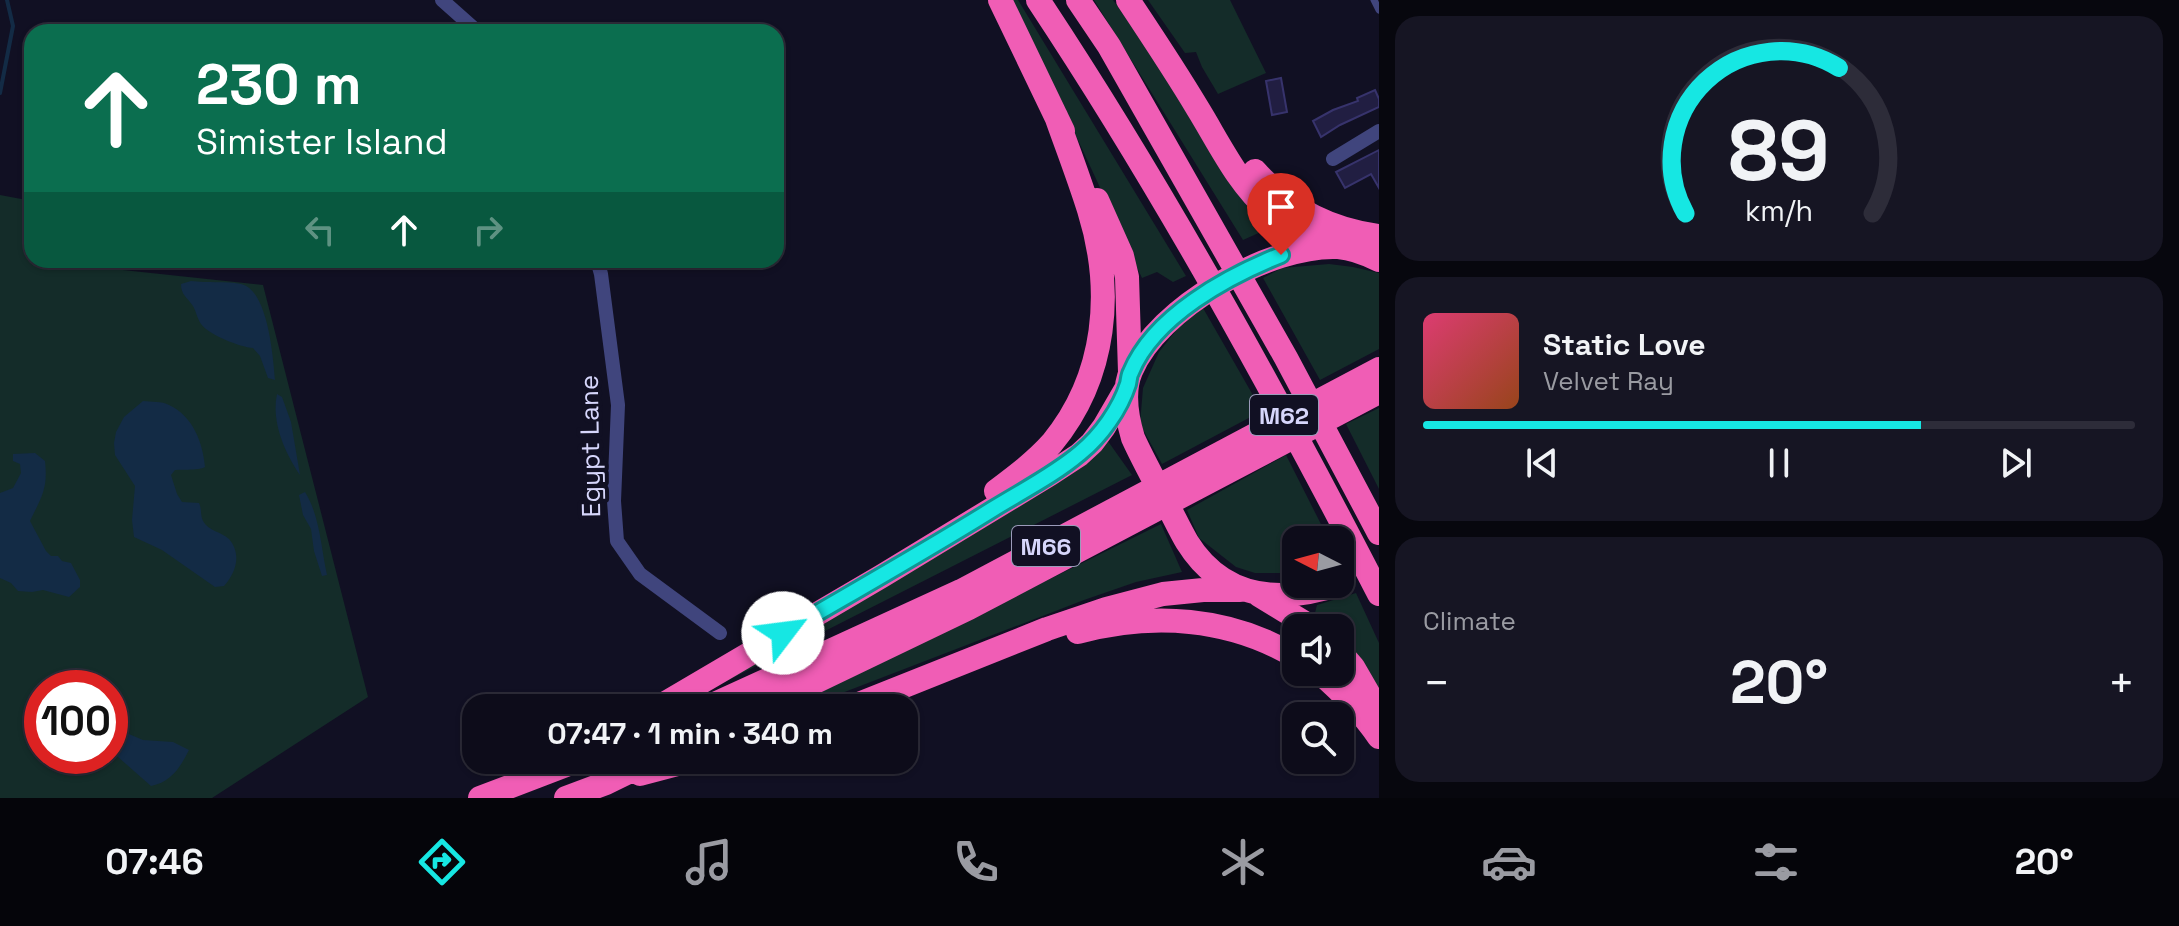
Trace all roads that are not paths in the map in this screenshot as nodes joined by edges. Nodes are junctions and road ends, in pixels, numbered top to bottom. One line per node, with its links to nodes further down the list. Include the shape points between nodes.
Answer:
1 (442, 0): 8 (street)
2 (1000, 0): 10 (highway)
3 (1038, 0): 25 (highway, M62, via 1186,238)
4 (1078, 0): 19 (highway, M62, via 1286,358)
5 (1128, 0): 9 (highway)
6 (1374, 0): 7 (lane)
7 (1379, 10)
8 (469, 24)
9 (1168, 58): 13 (highway, via 1253,194 1288,223); 14 (highway, via 1270,188 1308,215 1353,231)
10 (1056, 116): 17 (highway, via 1122,256 1129,297); 21 (highway, via 1090,212 1104,288 1100,342 1084,392 1051,444 1021,472)
11 (1379, 131): 12 (street)
12 (1333, 159)
13 (1340, 247): 14 (highway); 17 (highway, via 1281,255 1203,294 1147,345)
14 (1376, 251)
15 (599, 268): 27 (street, Egypt Lane, via 618,405 617,541 640,574)
16 (1379, 369): 33 (highway, M66, via 961,591)
17 (1129, 378): 21 (highway, via 1104,427 1079,455); 23 (highway, via 1128,421 1138,449 1188,543 1210,569)
18 (1379, 392): 34 (highway, M66, via 969,608)
19 (1379, 533)
20 (1379, 566): 22 (highway)
21 (882, 576): 32 (highway)
22 (1354, 578)
23 (1250, 592): 24 (highway); 26 (highway); 29 (highway, via 1163,594 1047,629)
24 (1282, 593)
25 (1379, 594)
26 (1288, 614)
27 (720, 633)
28 (1282, 649): 29 (highway, via 1232,629 1160,620 1087,630)
29 (965, 663): 35 (highway)
30 (1354, 669): 36 (highway)
31 (1335, 686): 37 (highway)
32 (681, 694)
33 (737, 694)
34 (790, 694)
35 (885, 694)
36 (1379, 712)
37 (1379, 737)
38 (537, 774): 43 (highway)
39 (543, 774): 43 (highway)
40 (624, 774): 42 (highway)
41 (640, 774): 42 (highway)
42 (606, 783): 45 (highway)
43 (515, 785): 44 (highway)
44 (480, 798)
45 (566, 798)

